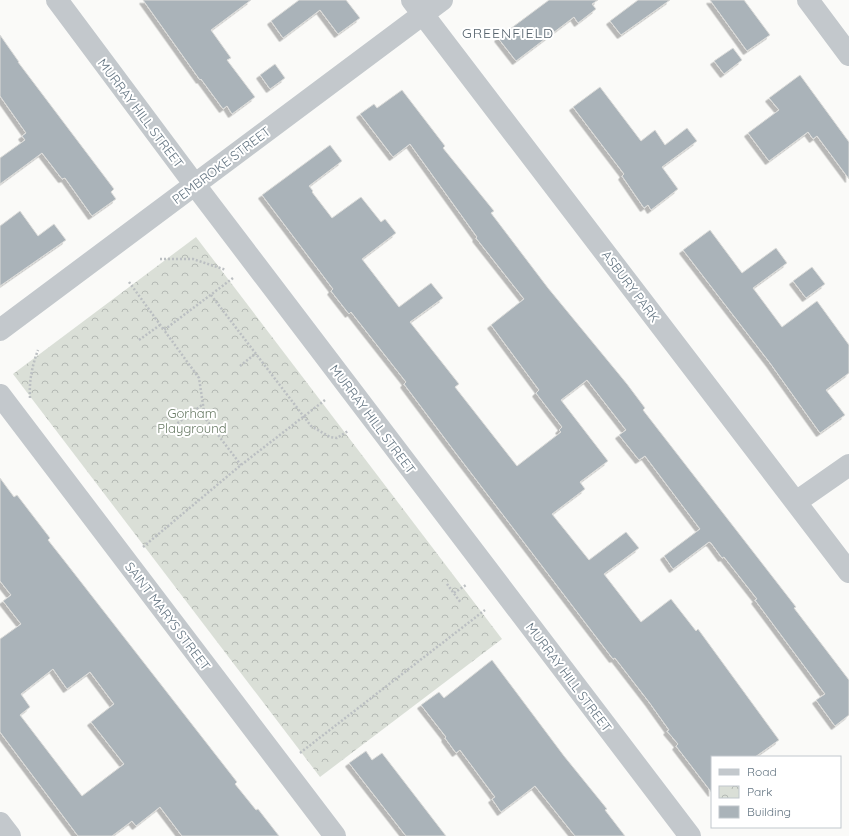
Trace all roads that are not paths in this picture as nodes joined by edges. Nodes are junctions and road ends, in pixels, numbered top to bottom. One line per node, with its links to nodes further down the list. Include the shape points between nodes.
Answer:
1 (57, 0): 6 (street, MURRAY HILL STREET)
2 (442, 0): 4 (street, PEMBROKE STREET)
3 (808, 0): 5 (street)
4 (418, 7): 6 (street, PEMBROKE STREET); 10 (street, ASBURY PARK)
5 (849, 55)
6 (195, 185): 7 (street, PEMBROKE STREET); 15 (street, MURRAY HILL STREET)
7 (0, 330)
8 (0, 395): 14 (street, SAINT MARYS STREET)
9 (849, 465): 10 (street)
10 (796, 502): 11 (street, ASBURY PARK)
11 (849, 572)
12 (0, 823): 13 (street)
13 (10, 836)
14 (335, 836)
15 (690, 836)

